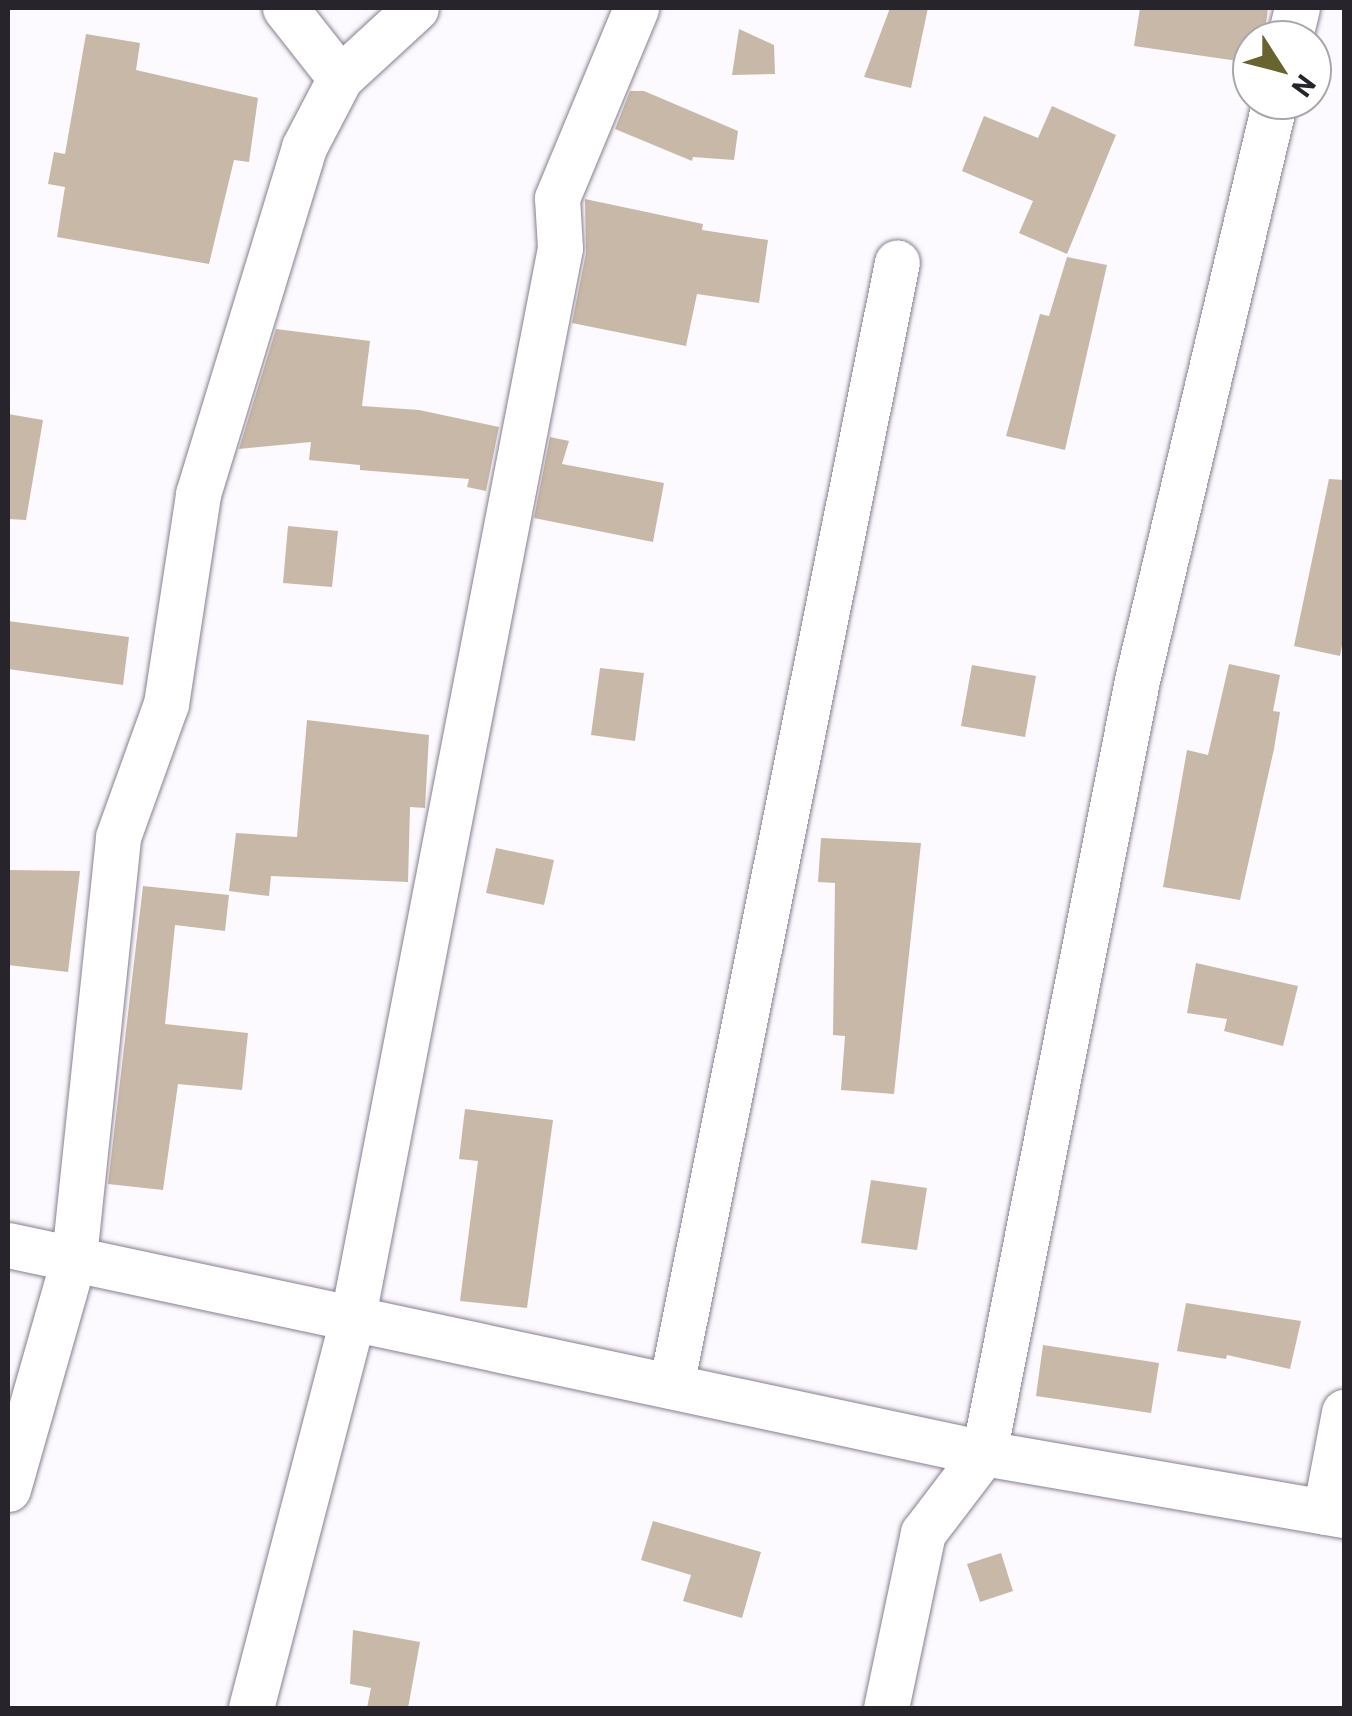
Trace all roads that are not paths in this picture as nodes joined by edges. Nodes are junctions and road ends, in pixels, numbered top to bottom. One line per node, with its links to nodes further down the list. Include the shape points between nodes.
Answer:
1 (286, 8): 4 (street)
2 (416, 8): 4 (street)
3 (636, 8): 9 (street, via 557,198 560,248)
4 (340, 78): 8 (street, via 304,147 198,494 166,704 118,837)
5 (1270, 120): 12 (street, via 1137,680)
6 (897, 262): 10 (street)
7 (8, 1245): 8 (street)
8 (74, 1257): 9 (street); 13 (street)
9 (352, 1321): 10 (street); 15 (street)
10 (671, 1386): 12 (street)
11 (1344, 1412): 14 (street)
12 (984, 1453): 14 (street); 16 (street, via 922,1533)
13 (8, 1489)
14 (1334, 1514)
15 (251, 1708)
16 (886, 1708)

